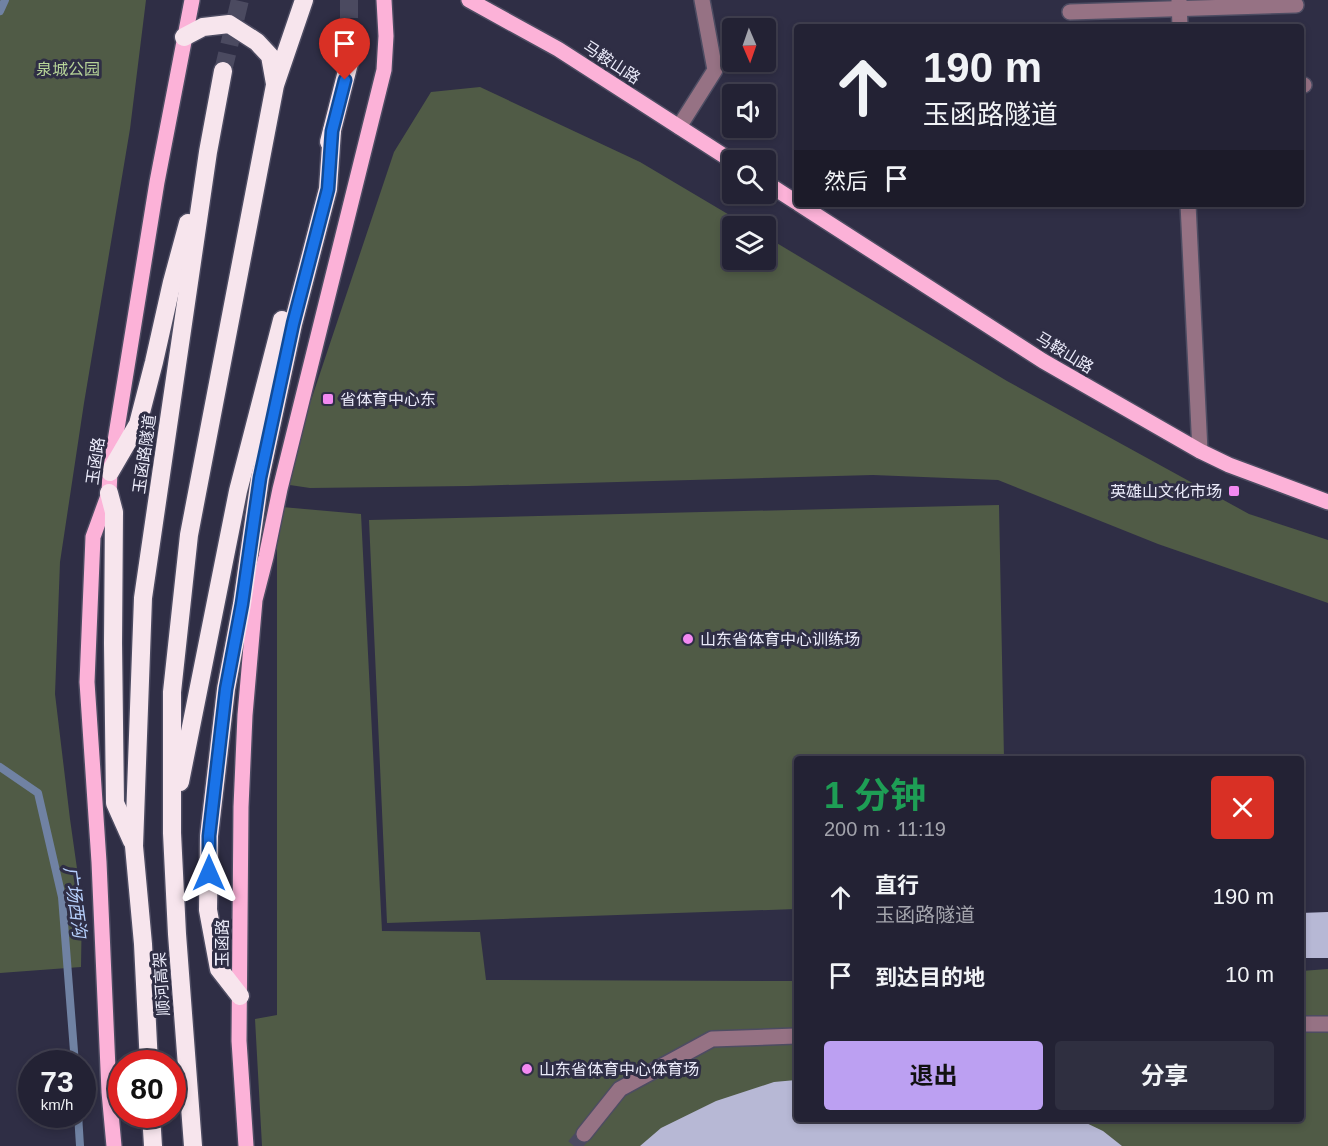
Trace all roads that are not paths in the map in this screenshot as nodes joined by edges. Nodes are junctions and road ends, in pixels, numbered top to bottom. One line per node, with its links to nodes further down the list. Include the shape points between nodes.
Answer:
1 (192, 0): 10 (main road, 玉函路)
2 (304, 0): 13 (highway)
3 (384, 0): 28 (main road, 玉函路, via 384,70 255,600 241,807)
4 (468, 0): 14 (main road, 马鞍山路, via 558,49)
5 (702, 0): 14 (street, via 715,70)
6 (1179, 5): 7 (street); 8 (street); 9 (street)
7 (1296, 5)
8 (1070, 12)
9 (1180, 24)
10 (184, 37): 13 (highway, via 203,27 229,24 257,42 270,56); 23 (main road, 玉函路)
11 (349, 63): 15 (highway)
12 (223, 71): 16 (highway, 玉函路隧道)
13 (275, 85): 26 (highway, via 189,535 172,692)
14 (679, 127): 17 (main road, 马鞍山路)
15 (332, 131): 26 (highway, via 238,491); 28 (highway, via 328,189 293,324 260,478 226,689 209,836 208,910 219,969)
16 (208, 152): 23 (highway, via 138,424); 27 (highway, 玉函路隧道, via 143,598)
17 (722, 155)
18 (776, 189): 19 (main road, 马鞍山路)
19 (794, 200)
20 (804, 207): 22 (main road, 马鞍山路, via 1043,361)
21 (1188, 207): 22 (street)
22 (1200, 451): 25 (main road, 马鞍山路)
23 (110, 472): 24 (main road, 玉函路)
24 (109, 493): 27 (highway, via 114,512 115,803); 35 (main road, 玉函路, via 93,537 87,682)
25 (1328, 502)
26 (172, 819): 37 (highway, 顺河高架)
27 (134, 846): 32 (highway, 顺河高架)
28 (240, 996): 38 (main road, 玉函路)
29 (1304, 1024): 30 (street)
30 (1328, 1024)
31 (794, 1036): 34 (street, via 712,1039 620,1089)
32 (148, 1050)
33 (152, 1128): 36 (highway)
34 (584, 1134)
35 (114, 1146)
36 (153, 1146)
37 (193, 1146)
38 (246, 1146)

